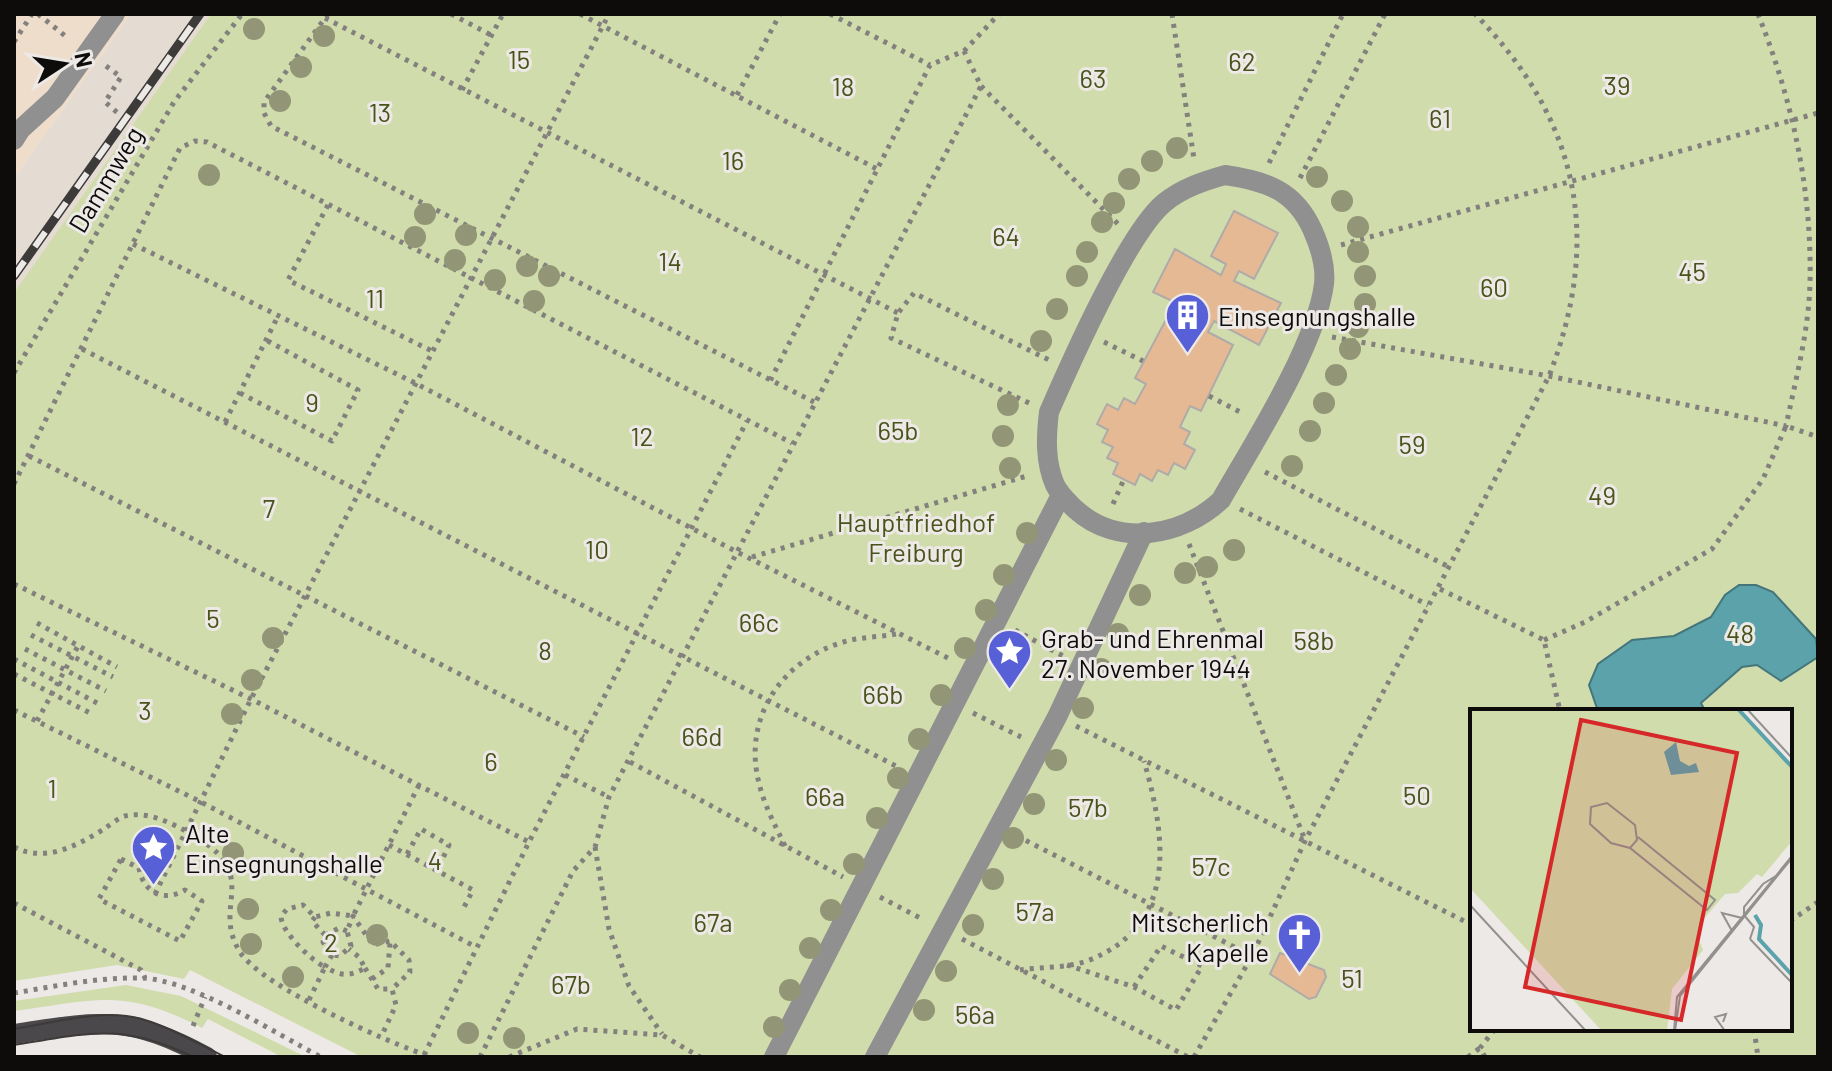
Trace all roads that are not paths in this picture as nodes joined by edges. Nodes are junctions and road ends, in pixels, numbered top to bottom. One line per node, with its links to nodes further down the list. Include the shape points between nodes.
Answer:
1 (115, 14): 2 (lane, via 55,98)
2 (14, 140)
3 (1061, 495): 4 (lane, via 1103,527 1123,534); 4 (lane, via 1045,441 1049,412 1135,241 1163,204 1198,183 1225,175 1260,180 1291,197 1308,219 1321,251 1324,283 1312,333 1221,500 1182,527); 7 (lane)
4 (1144, 532): 8 (lane, via 1057,717)
5 (14, 1034): 6 (main road, via 90,1023 127,1024)
6 (207, 1057)
7 (774, 1057)
8 (875, 1057)

